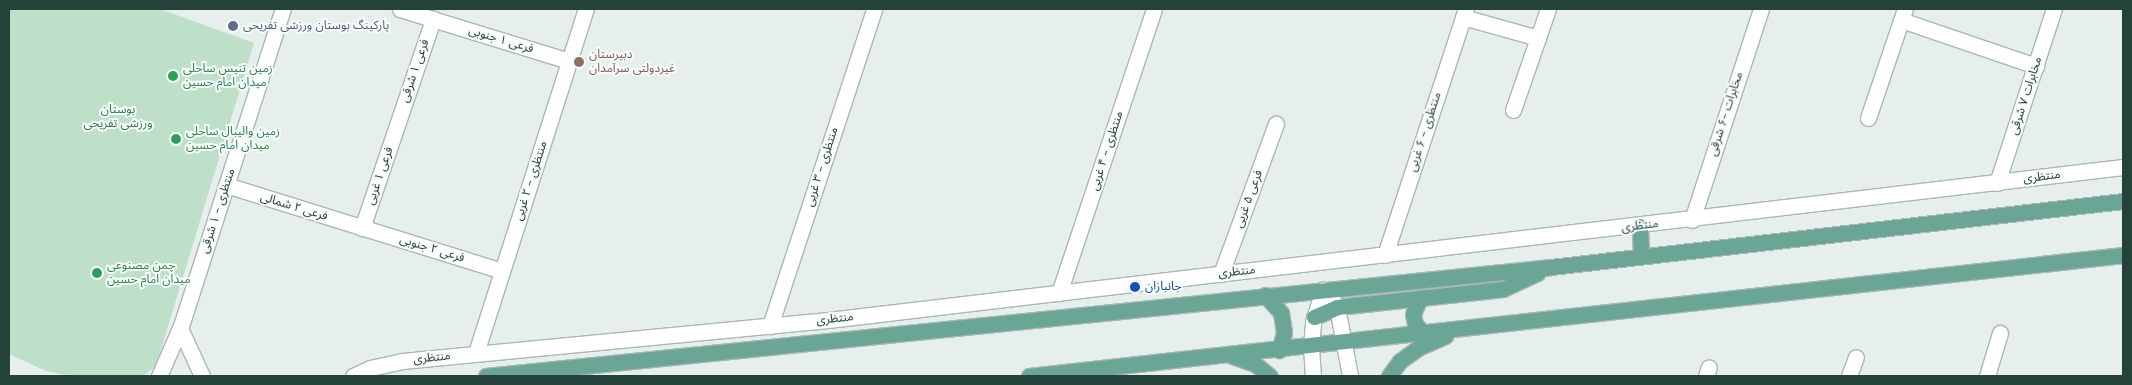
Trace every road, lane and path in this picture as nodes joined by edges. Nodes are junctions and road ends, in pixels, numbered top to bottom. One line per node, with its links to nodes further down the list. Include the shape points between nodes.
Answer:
1 (283, 9): 21 (street, منتظری - ۱ شرقی)
2 (400, 9): 11 (street, فرعی ۱ جنوبی)
3 (586, 9): 13 (street, منتظری - ۲ غربی)
4 (874, 9): 38 (street, منتظری - ۳ غربی)
5 (1154, 9): 33 (street, منتظری - ۴ غربی)
6 (1548, 9): 12 (street)
7 (1760, 9): 23 (street, مخابرات -۶ شرقی)
8 (2054, 9): 14 (street, مخابرات ۷ شرقی)
9 (1464, 13): 12 (street); 28 (street, منتظری - ۶ غربی)
10 (1903, 14): 14 (street); 16 (street)
11 (433, 19): 13 (street, فرعی ۱ جنوبی); 17 (street, فرعی ۱ شرقی)
12 (1538, 38): 15 (street)
13 (569, 61): 30 (street, منتظری - ۲ غربی)
14 (2036, 66): 20 (street, مخابرات ۷ شرقی)
15 (1513, 110)
16 (1868, 118)
17 (398, 123): 25 (street, فرعی ۱ غربی)
18 (1276, 124): 31 (street, فرعی ۵ غربی)
19 (2123, 167): 20 (street, منتظری)
20 (1997, 183): 23 (street, منتظری)
21 (226, 186): 25 (street, فرعی ۲ شمالی); 39 (street, منتظری - ۱ شرقی)
22 (2123, 201): 26 (main road, منتظری)
23 (1692, 220): 24 (street, منتظری)
24 (1640, 226): 26 (main road); 28 (street, منتظری)
25 (362, 228): 30 (street, فرعی ۲ جنوبی)
26 (1641, 255): 29 (main road, منتظری)
27 (2123, 255): 40 (main road)
28 (1385, 256): 31 (street, منتظری)
29 (1551, 267): 32 (main road, منتظری); 35 (main road, via 1503,289)
30 (502, 271): 46 (street, منتظری - ۲ غربی)
31 (1221, 274): 33 (street, منتظری)
32 (1325, 290): 34 (main road, منتظری); 36 (street); 37 (street)
33 (1060, 293): 38 (street, منتظری)
34 (1266, 295): 45 (main road, via 1281,313 1284,333); 52 (main road, منتظری)
35 (1420, 298): 36 (main road); 41 (main road, via 1413,314 1414,324)
36 (1337, 307): 37 (main road); 43 (street)
37 (1314, 317): 44 (street)
38 (770, 326): 46 (street, منتظری)
39 (180, 328): 49 (street, منتظری - ۱ شرقی); 50 (street)
40 (1460, 329): 41 (main road); 57 (main road, via 1418,348 1400,361)
41 (1423, 333): 43 (main road)
42 (2000, 333): 59 (street)
43 (1346, 343): 44 (main road); 56 (street)
44 (1310, 346): 45 (main road); 55 (street)
45 (1279, 350): 47 (main road)
46 (476, 352): 51 (street, منتظری, via 402,360)
47 (1228, 354): 53 (main road); 54 (main road, via 1255,364)
48 (1856, 357): 58 (street)
49 (159, 376)
50 (202, 376)
51 (353, 376)
52 (486, 376)
53 (1029, 376)
54 (1270, 376)
55 (1313, 376)
56 (1350, 376)
57 (1389, 376)
58 (1849, 376)
59 (1987, 376)

